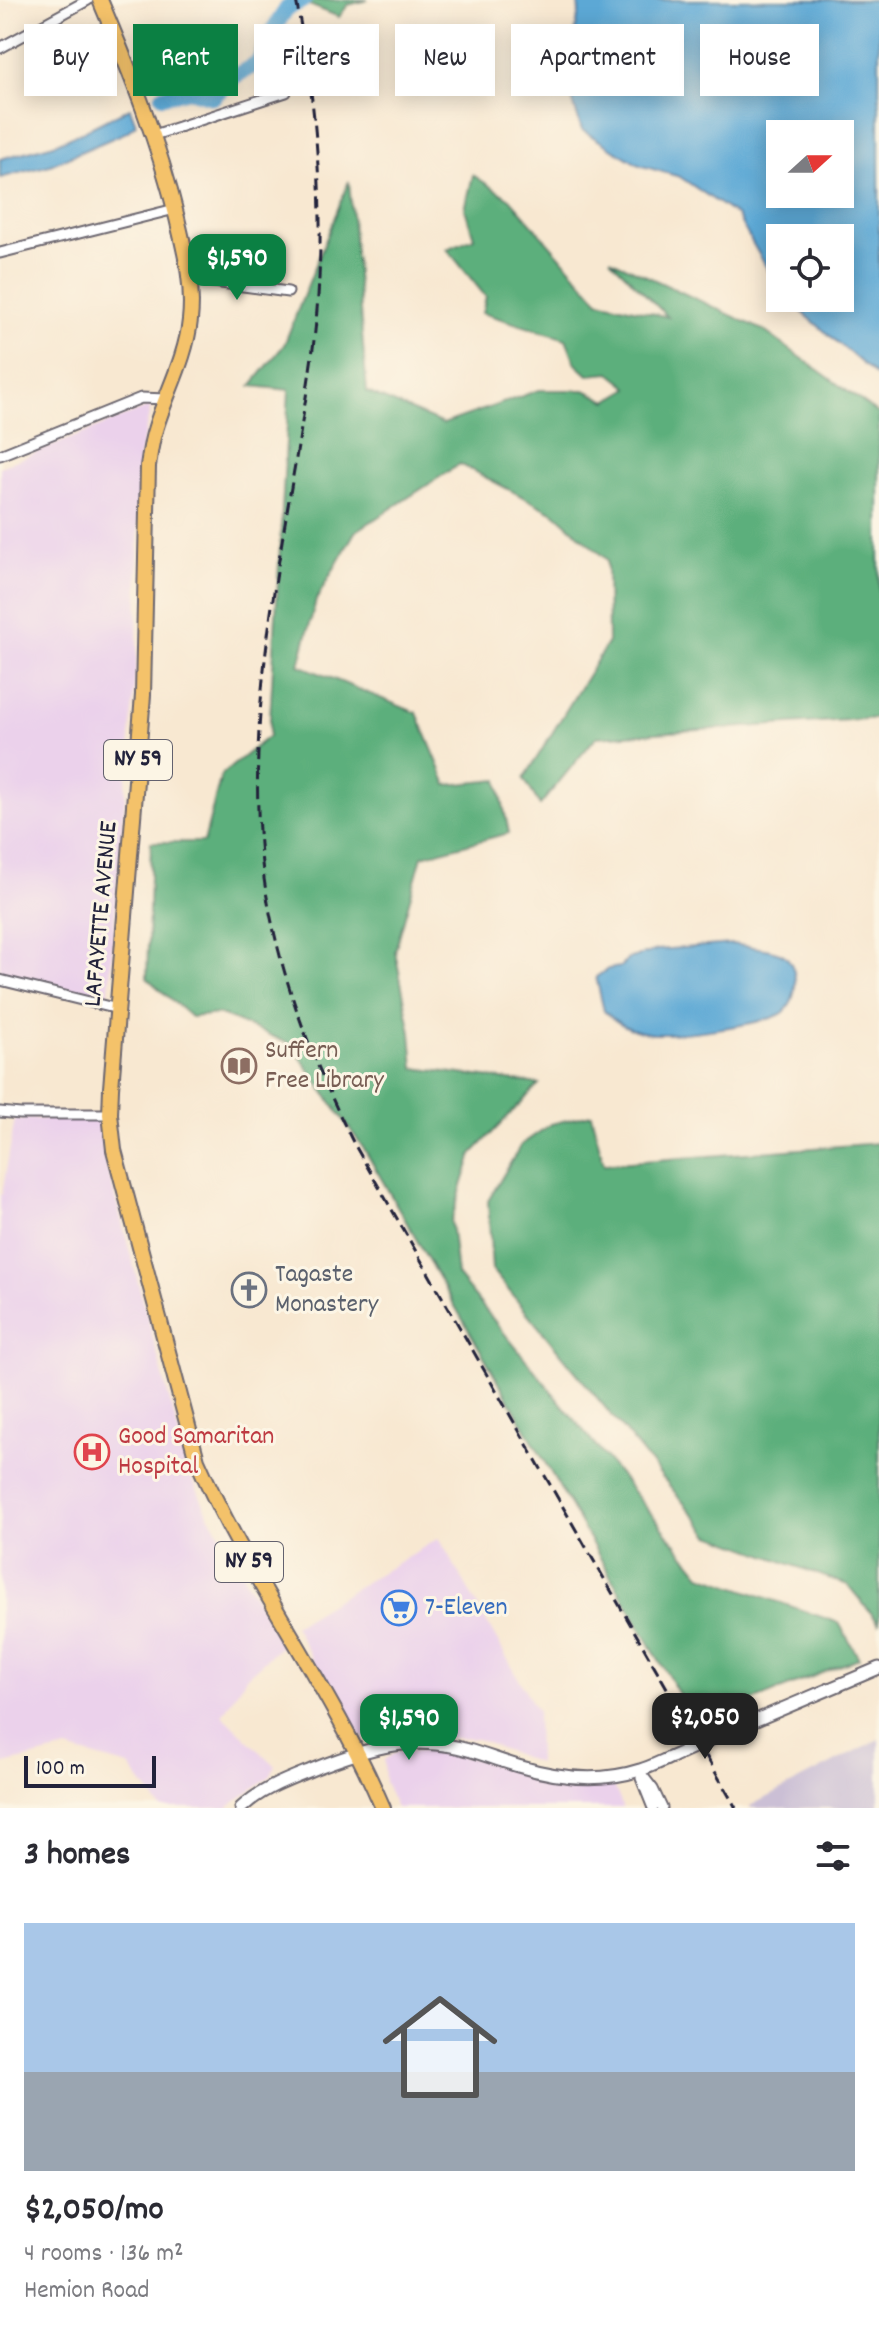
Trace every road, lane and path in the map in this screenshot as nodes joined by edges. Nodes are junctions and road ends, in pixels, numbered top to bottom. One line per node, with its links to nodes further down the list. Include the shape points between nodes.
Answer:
1 (88, 0): 3 (street)
2 (100, 0): 5 (main road, LAFAYETTE AVENUE / NY 59)
3 (0, 48)
4 (274, 96): 5 (street)
5 (154, 135): 6 (main road, LAFAYETTE AVENUE / NY 59)
6 (175, 209): 7 (street); 8 (main road, LAFAYETTE AVENUE / NY 59)
7 (0, 253)
8 (191, 279): 9 (street); 10 (main road, LAFAYETTE AVENUE / NY 59, via 182,359)
9 (288, 292)
10 (166, 399): 11 (street, via 141,398); 13 (main road, LAFAYETTE AVENUE / NY 59, via 148,466 143,695)
11 (0, 455)
12 (0, 980): 13 (street)
13 (118, 1009): 15 (main road, LAFAYETTE AVENUE / NY 59)
14 (0, 1112): 15 (street)
15 (110, 1114): 17 (main road, LAFAYETTE AVENUE / NY 59, via 122,1183 197,1460)
16 (879, 1668): 18 (street, bridge)
17 (356, 1753): 18 (street, via 437,1744 566,1777); 19 (street, via 275,1785); 20 (main road, NY 59)
18 (639, 1771): 21 (street); 22 (street)
19 (241, 1808)
20 (383, 1808)
21 (653, 1808)
22 (662, 1808)

